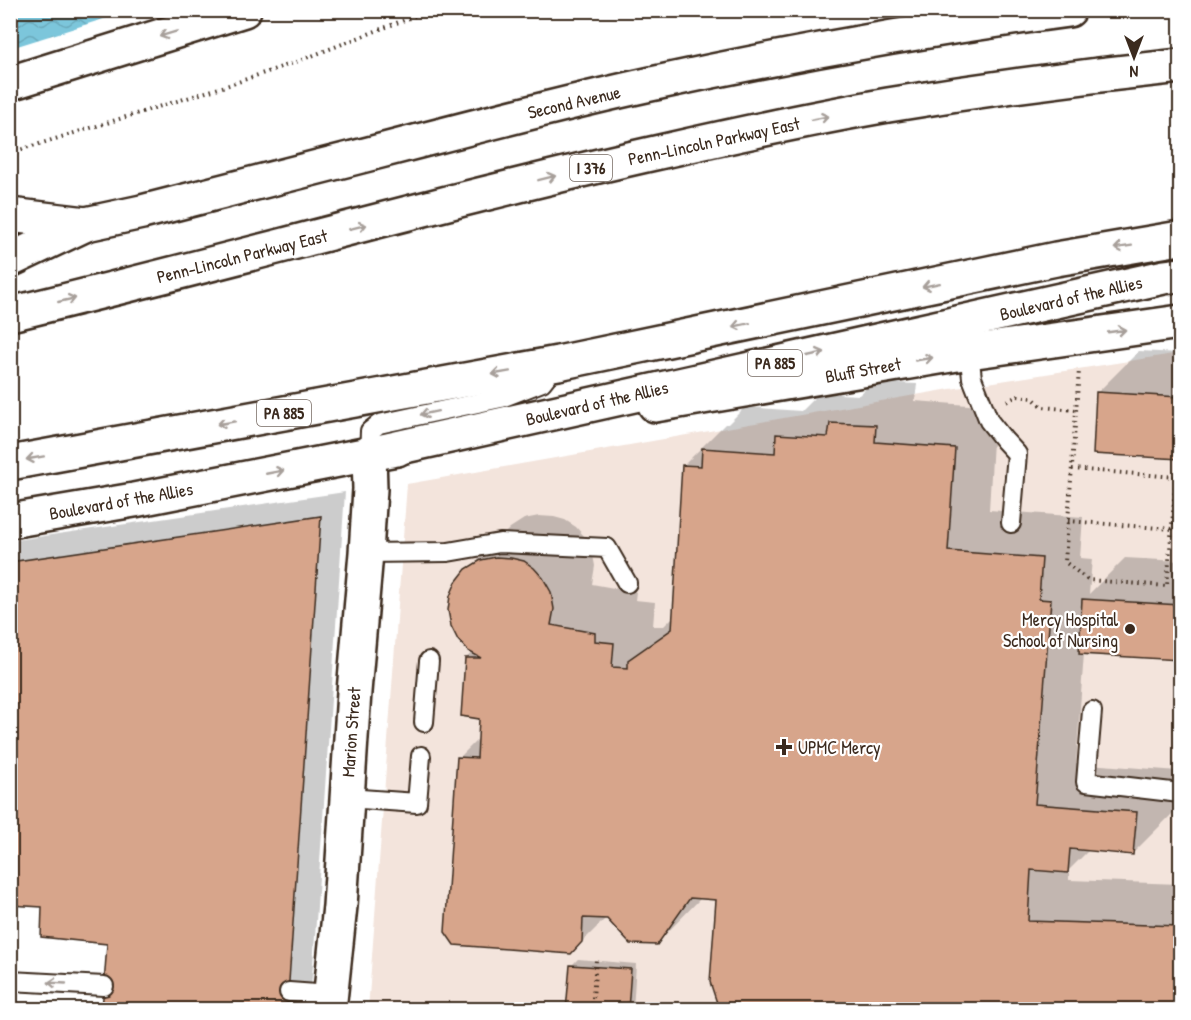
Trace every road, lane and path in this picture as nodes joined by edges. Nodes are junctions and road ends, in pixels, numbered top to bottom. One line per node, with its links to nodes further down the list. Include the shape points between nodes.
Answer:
1 (244, 10): 5 (main road, one-way to 5)
2 (429, 10): 6 (path, via 232,84)
3 (1069, 10): 8 (main road, Second Avenue, via 874,39 649,84)
4 (1180, 66): 12 (main road, Penn-Lincoln Parkway East / I 376, one-way to 4, via 550,178 774,127 886,105)
5 (10, 83)
6 (10, 153)
7 (10, 215): 8 (main road, Second Avenue)
8 (86, 224): 10 (main road, Second Avenue)
9 (1180, 238): 16 (main road, Boulevard of the Allies / PA 885, one-way to 16, via 1056,258)
10 (10, 260)
11 (1180, 275): 19 (main road, Boulevard of the Allies / PA 885, one-way to 11)
12 (10, 314)
13 (1180, 322): 14 (main road, Bluff Street, one-way to 13)
14 (969, 352): 18 (lane, via 972,378); 19 (main road, Bluff Street, one-way to 14)
15 (1080, 360): 17 (path)
16 (558, 363): 19 (lane, one-way to 19, via 542,382 501,398 378,424 370,432); 20 (main road, Boulevard of the Allies / PA 885, one-way to 20)
17 (1076, 410): 18 (path, via 1042,407 1032,398 1018,396 1008,399); 21 (path)
18 (989, 421): 24 (lane, via 1017,454)
19 (369, 454): 22 (main road, Boulevard of the Allies / PA 885, one-way to 19); 26 (main road, Marion Street)
20 (10, 463)
21 (1072, 469): 23 (path); 25 (path, via 1176,477)
22 (10, 521)
23 (1068, 521): 25 (path); 25 (path, via 1065,562 1088,580 1167,585)
24 (1011, 523)
25 (1172, 529)
26 (366, 554): 27 (lane, via 448,552 500,543 608,548); 33 (main road, Marion Street)
27 (627, 583)
28 (429, 661): 30 (lane)
29 (1092, 711): 32 (lane, via 1086,782)
30 (424, 722)
31 (421, 756): 33 (lane, via 417,803)
32 (1180, 793)
33 (347, 798): 38 (main road, Marion Street)
34 (596, 960): 39 (path)
35 (10, 981): 36 (lane, one-way to 35)
36 (104, 986)
37 (289, 992): 38 (lane)
38 (330, 1002)
39 (592, 1010)

